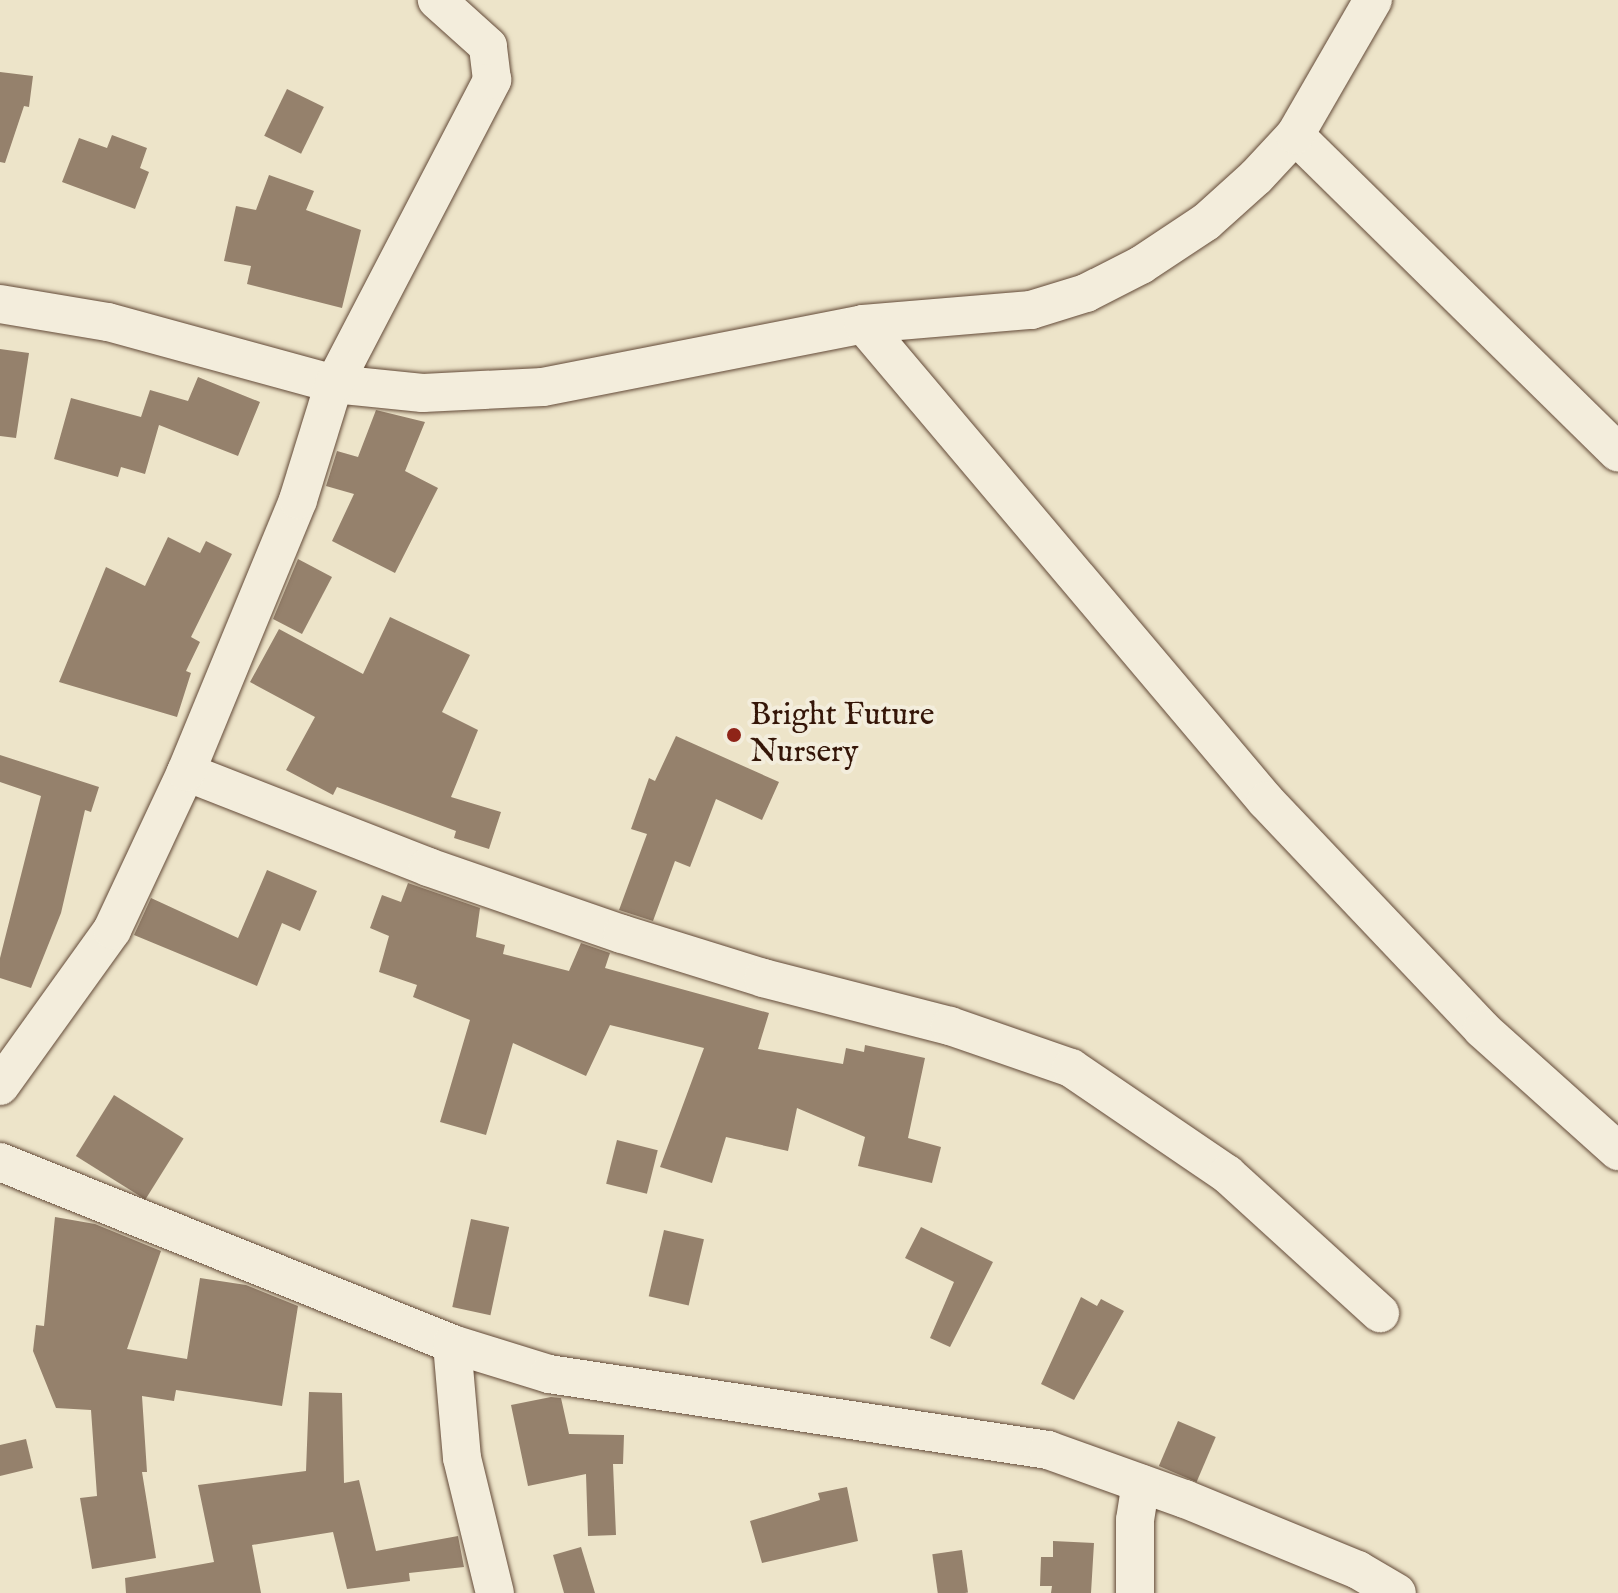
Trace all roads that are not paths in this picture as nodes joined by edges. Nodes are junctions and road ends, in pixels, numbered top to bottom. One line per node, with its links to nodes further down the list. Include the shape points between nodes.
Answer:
1 (437, 0): 6 (street, via 488,46 492,80)
2 (1373, 0): 3 (street)
3 (1295, 135): 5 (street, via 1206,222 1086,293 1031,310); 7 (street)
4 (0, 304): 6 (street, via 108,322)
5 (863, 324): 6 (street, via 543,387 423,393); 10 (street, via 1266,801 1482,1029)
6 (334, 384): 8 (street, via 298,500)
7 (1618, 452)
8 (186, 772): 9 (street, via 112,930); 12 (street, via 428,867 622,934 763,978 950,1026 1071,1068 1227,1174)
9 (0, 1086)
10 (1618, 1151)
11 (0, 1162): 13 (street)
12 (1380, 1313)
13 (452, 1344): 14 (street, via 549,1374 1048,1450); 15 (street, via 462,1458)
14 (1141, 1483): 16 (street); 17 (street, via 1358,1570)
15 (495, 1593)
16 (1135, 1593)
17 (1397, 1593)

